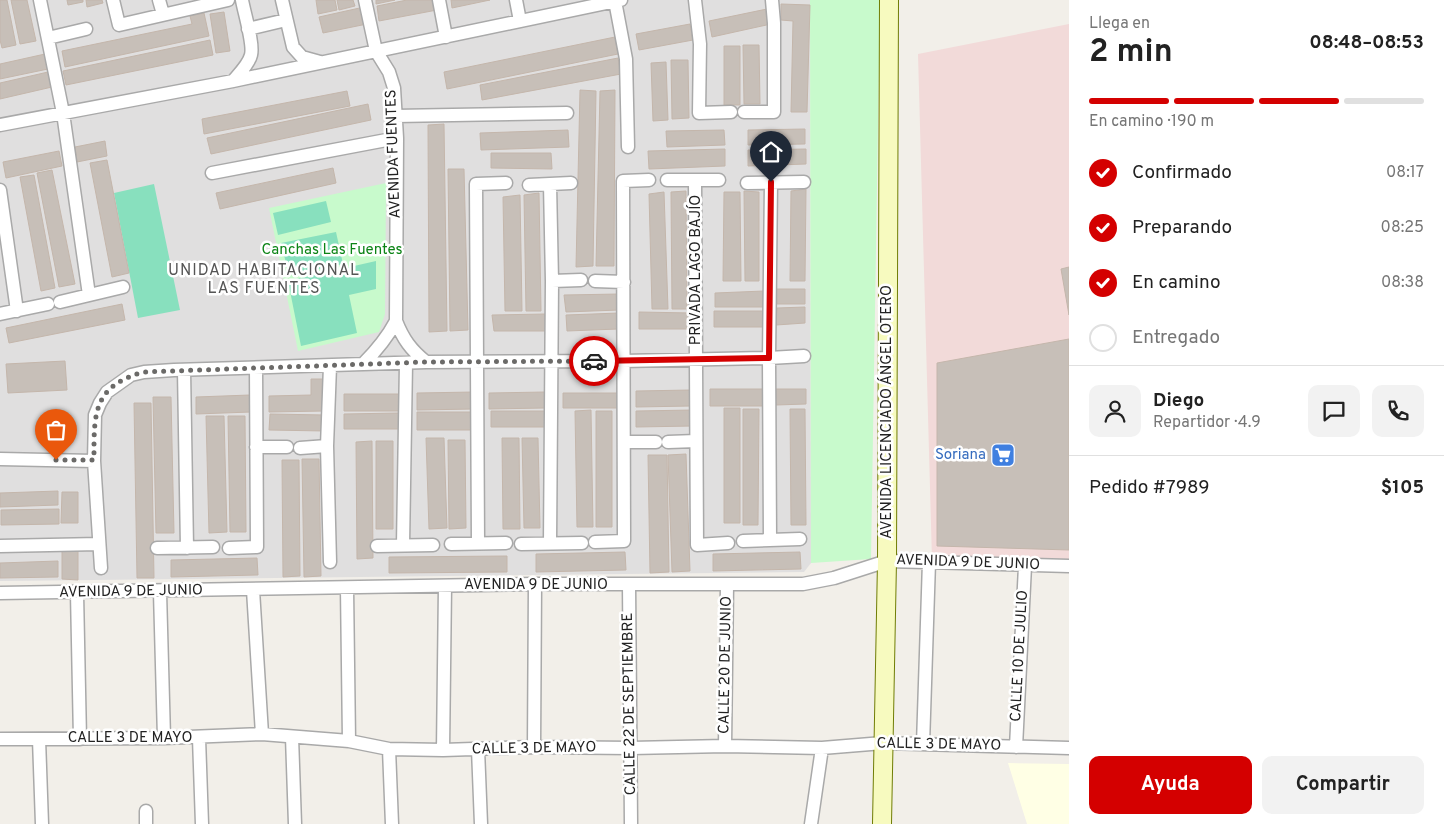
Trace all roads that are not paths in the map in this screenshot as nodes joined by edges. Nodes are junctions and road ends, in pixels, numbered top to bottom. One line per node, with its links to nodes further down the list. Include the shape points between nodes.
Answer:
1 (40, 0): 21 (street)
2 (113, 0): 15 (street, via 119,25)
3 (159, 0): 15 (street)
4 (228, 0): 15 (street)
5 (242, 0): 19 (street)
6 (282, 0): 16 (street)
7 (365, 0): 22 (street, AVENIDA FUENTES)
8 (439, 0): 20 (street)
9 (516, 0): 17 (street)
10 (694, 0): 25 (street, via 700,44 699,113)
11 (772, 0): 26 (street, via 774,112)
12 (889, 0): 93 (main road, AVENIDA LICENCIADO ÁNGEL OTERO)
13 (618, 1): 14 (street); 32 (street, via 626,59)
14 (593, 3): 17 (street)
15 (163, 14)
16 (286, 20): 19 (street); 23 (street, via 293,47 302,57)
17 (520, 21): 20 (street)
18 (86, 29): 21 (street)
19 (248, 29): 24 (street, via 251,55)
20 (446, 37): 22 (street)
21 (48, 38): 27 (street)
22 (376, 51): 23 (street); 29 (street, AVENIDA FUENTES, via 389,72 394,88)
23 (322, 62): 24 (street)
24 (233, 81): 27 (street)
25 (731, 112)
26 (744, 112)
27 (62, 113): 30 (street); 51 (street)
28 (566, 113): 29 (street)
29 (396, 116): 31 (street, AVENIDA FUENTES)
30 (0, 125)
31 (397, 138): 33 (street); 54 (street, AVENIDA FUENTES)
32 (628, 147)
33 (212, 173)
34 (649, 180): 49 (street, via 623,181)
35 (667, 180): 36 (street, PRIVADA LAGO BAJÍO)
36 (696, 180): 37 (street, PRIVADA LAGO BAJÍO); 57 (street, PRIVADA LAGO BAJÍO)
37 (719, 180)
38 (771, 182): 39 (street); 42 (street); 56 (street)
39 (804, 182)
40 (506, 183): 62 (street, via 476,184)
41 (571, 183): 43 (street)
42 (747, 183)
43 (550, 184): 44 (street); 47 (street)
44 (529, 185)
45 (0, 190): 52 (street)
46 (581, 280): 47 (street)
47 (552, 281): 61 (street)
48 (595, 281): 49 (street)
49 (624, 282): 58 (street)
50 (123, 287): 51 (street)
51 (89, 295): 52 (street)
52 (17, 311): 53 (street)
53 (0, 314)
54 (396, 321): 60 (street, AVENIDA FUENTES, via 411,349); 63 (street, via 379,348)
55 (804, 356): 56 (street)
56 (769, 358): 57 (street); 76 (street)
57 (697, 360): 58 (street); 68 (street, PRIVADA LAGO BAJÍO)
58 (623, 361): 61 (street); 67 (street)
59 (406, 362): 60 (street); 63 (street); 85 (street)
60 (426, 362): 62 (street)
61 (551, 362): 62 (street); 79 (street)
62 (478, 363): 82 (street)
63 (363, 364): 64 (street)
64 (330, 366): 65 (street); 69 (street)
65 (256, 368): 66 (street); 70 (street)
66 (184, 370): 74 (street, via 131,375 108,392 95,415); 90 (street)
67 (624, 442): 68 (street); 79 (street, via 624,541)
68 (696, 442): 84 (street, PRIVADA LAGO BAJÍO, via 697,545)
69 (328, 446): 72 (street); 94 (street)
70 (256, 447): 71 (street); 92 (street, via 257,547)
71 (286, 447)
72 (300, 448)
73 (0, 459): 74 (street)
74 (94, 460): 80 (street)
75 (800, 538): 76 (street)
76 (770, 540): 77 (street)
77 (743, 541)
78 (506, 543): 82 (street)
79 (550, 543): 83 (street)
80 (98, 544): 87 (street); 98 (street)
81 (451, 544): 82 (street)
82 (478, 544)
83 (521, 544)
84 (728, 544)
85 (403, 545): 86 (street); 88 (street)
86 (433, 545)
87 (0, 546)
88 (376, 546)
89 (157, 548): 90 (street)
90 (187, 548): 91 (street)
91 (213, 548)
92 (229, 548)
93 (887, 561): 95 (street, AVENIDA 9 DE JUNIO); 101 (street, AVENIDA 9 DE JUNIO, via 803,584); 116 (main road, AVENIDA LICENCIADO ÁNGEL OTERO)
94 (330, 562)
95 (929, 562): 96 (street, AVENIDA 9 DE JUNIO); 117 (street)
96 (1025, 566): 97 (street, AVENIDA 9 DE JUNIO); 120 (street, CALLE 10 DE JULIO)
97 (1069, 566)
98 (100, 568)
99 (535, 584): 100 (street, AVENIDA 9 DE JUNIO); 102 (street, AVENIDA 9 DE JUNIO); 119 (street)
100 (629, 584): 101 (street, AVENIDA 9 DE JUNIO); 121 (street, CALLE 22 DE SEPTIEMBRE)
101 (727, 585): 118 (street, CALLE 20 DE JUNIO)
102 (445, 586): 103 (street, AVENIDA 9 DE JUNIO); 126 (street)
103 (347, 588): 104 (street, AVENIDA 9 DE JUNIO); 115 (street)
104 (253, 590): 105 (street, AVENIDA 9 DE JUNIO); 108 (street)
105 (160, 592): 107 (street, AVENIDA 9 DE JUNIO); 110 (street)
106 (0, 593): 107 (street, AVENIDA 9 DE JUNIO)
107 (76, 593): 114 (street)
108 (262, 734): 109 (street, CALLE 3 DE MAYO); 111 (street, CALLE 3 DE MAYO)
109 (292, 737): 115 (street, CALLE 3 DE MAYO); 129 (street)
110 (164, 738): 111 (street, CALLE 3 DE MAYO); 114 (street, CALLE 3 DE MAYO)
111 (199, 738): 128 (street)
112 (0, 739): 113 (street, CALLE 3 DE MAYO)
113 (39, 739): 114 (street, CALLE 3 DE MAYO); 127 (street)
114 (80, 739)
115 (349, 741): 124 (street, CALLE 3 DE MAYO)
116 (883, 743): 117 (street, CALLE 3 DE MAYO); 122 (street, CALLE 3 DE MAYO); 134 (main road, AVENIDA LICENCIADO ÁNGEL OTERO)
117 (923, 744): 120 (street, CALLE 3 DE MAYO)
118 (725, 746): 121 (street, CALLE 3 DE MAYO); 122 (street, CALLE 3 DE MAYO)
119 (534, 747): 121 (street, CALLE 3 DE MAYO); 125 (street, CALLE 3 DE MAYO)
120 (1016, 747): 123 (street, CALLE 3 DE MAYO)
121 (631, 748): 132 (street, CALLE 22 DE SEPTIEMBRE)
122 (822, 748): 133 (street)
123 (1069, 748)
124 (389, 749): 126 (street, CALLE 3 DE MAYO); 130 (street)
125 (478, 749): 126 (street, CALLE 3 DE MAYO); 131 (street)
126 (443, 750)
127 (42, 824)
128 (202, 824)
129 (295, 824)
130 (392, 824)
131 (481, 824)
132 (631, 824)
133 (811, 824)
134 (882, 824)

